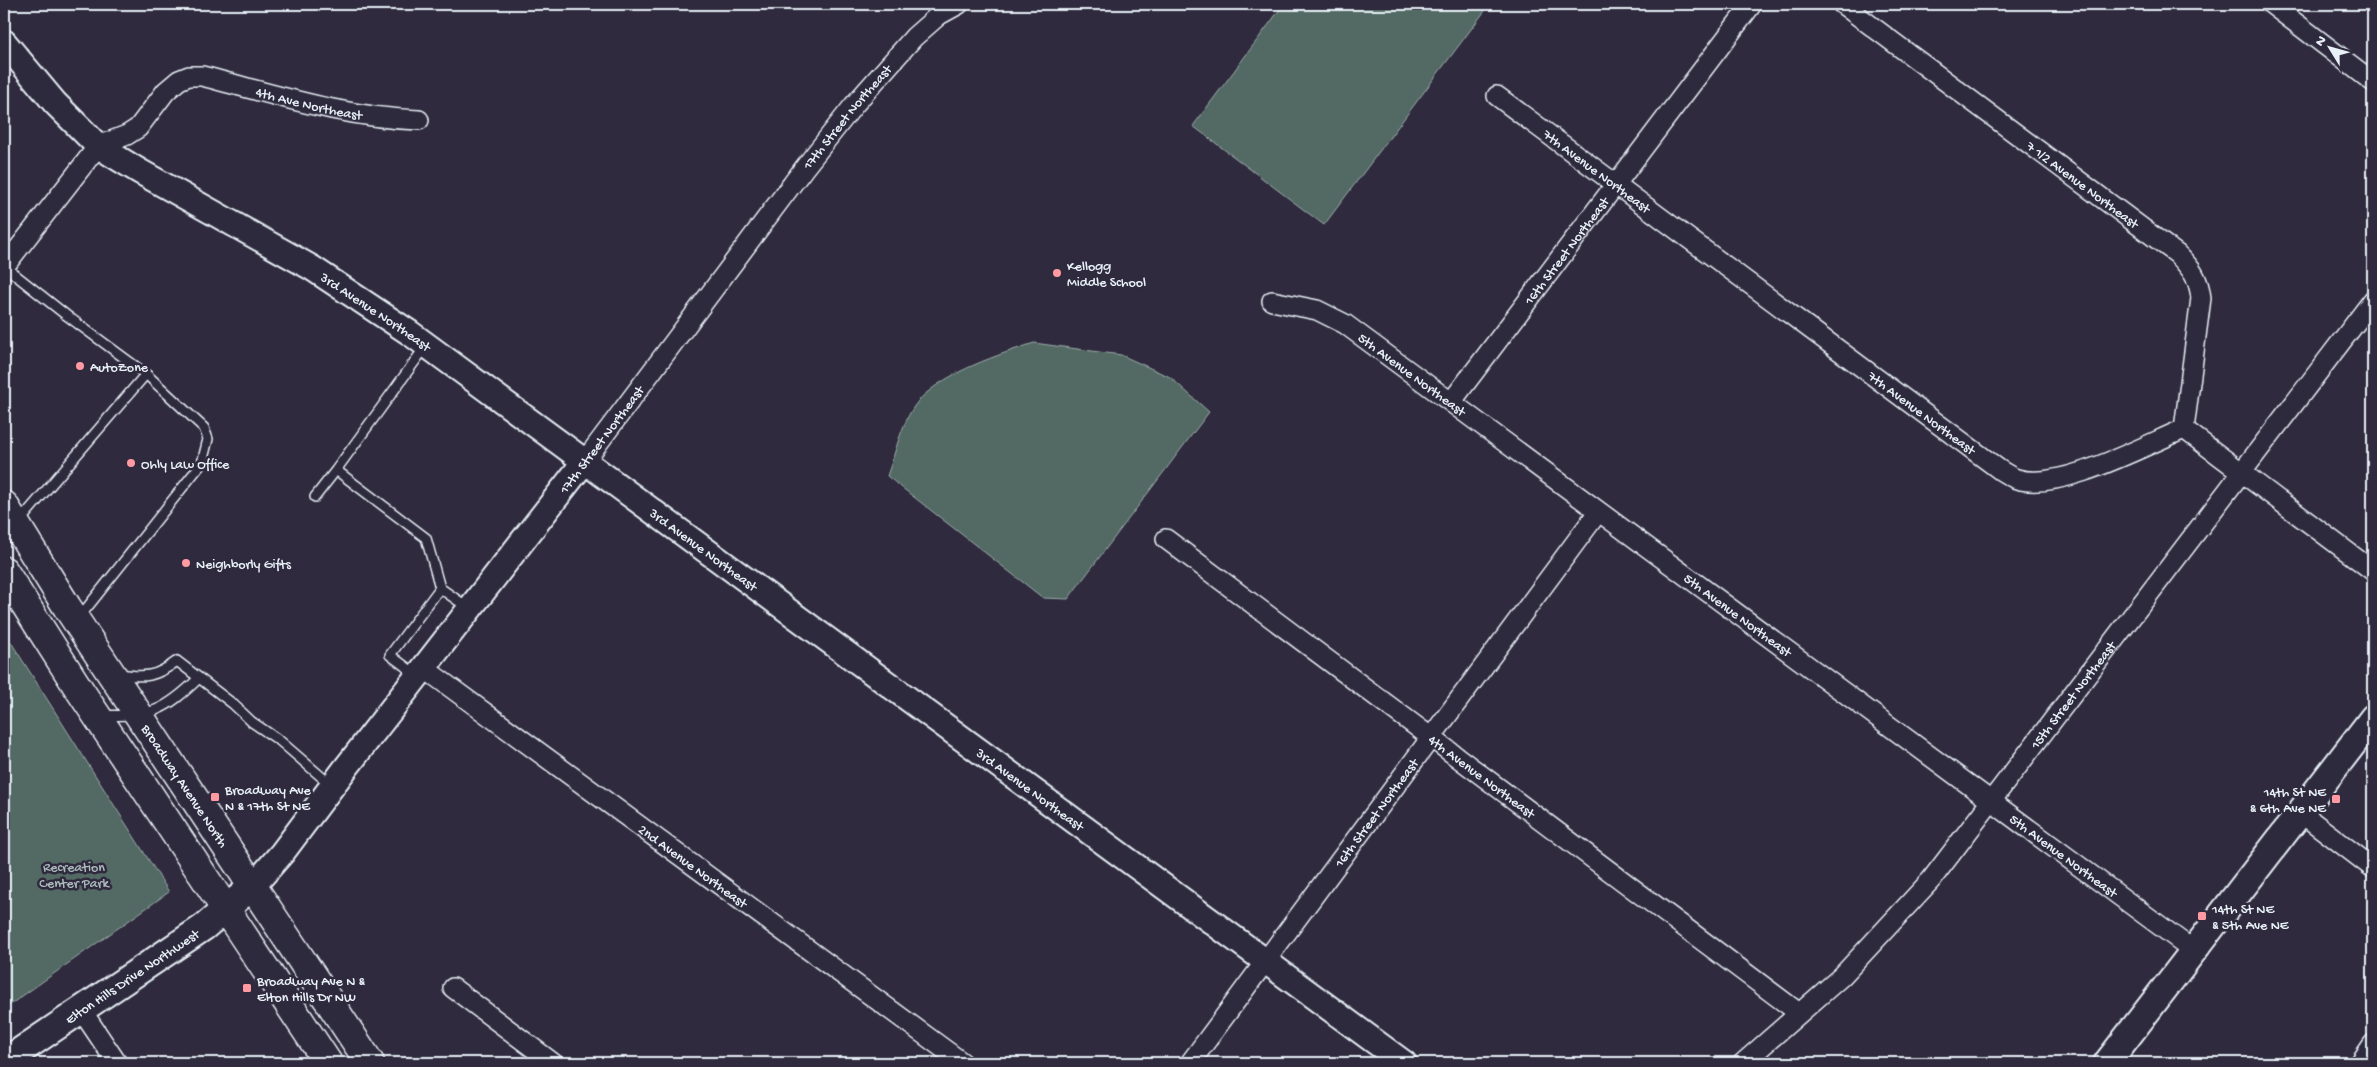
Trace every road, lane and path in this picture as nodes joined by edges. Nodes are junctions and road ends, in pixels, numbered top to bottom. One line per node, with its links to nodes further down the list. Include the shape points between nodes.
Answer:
1 (959, 4): 18 (street, 17th Street Northeast, via 939,15 914,37 854,104)
2 (1752, 4): 10 (street, 16th Street Northeast)
3 (1842, 4): 17 (street, 7 1/2 Avenue Northeast, via 2177,254 2193,270 2200,284 2201,298)
4 (2271, 4): 6 (street)
5 (4, 42): 9 (street, 3rd Avenue Northeast, via 55,103)
6 (2373, 82)
7 (1497, 96): 10 (street, 7th Avenue Northeast)
8 (419, 120): 9 (street, 4th Ave Northeast, via 383,119 202,76 189,76 166,91 138,128)
9 (98, 146): 11 (street); 14 (street, 3rd Avenue Northeast, via 312,268)
10 (1614, 185): 16 (street, 16th Street Northeast); 17 (street, 7th Avenue Northeast, via 2016,479 2053,480 2077,474)
11 (4, 267): 15 (lane)
12 (2373, 300): 20 (street, 15th Street Northeast)
13 (1272, 301): 16 (street, 5th Avenue Northeast, via 1317,310 1338,320)
14 (426, 345): 18 (street, 3rd Avenue Northeast); 19 (lane)
15 (146, 374): 23 (lane); 29 (lane, via 204,428 208,439 202,463)
16 (1452, 401): 22 (street, 5th Avenue Northeast)
17 (2184, 429): 20 (street)
18 (584, 462): 28 (street, 17th Street Northeast); 44 (street, 3rd Avenue Northeast)
19 (336, 470): 21 (lane); 27 (lane, via 426,538)
20 (2241, 471): 26 (street); 38 (street, 15th Street Northeast)
21 (315, 497)
22 (1598, 512): 36 (street, 16th Street Northeast); 38 (street, 5th Avenue Northeast)
23 (10, 516): 29 (main road, Broadway Avenue North)
24 (1166, 539): 36 (street, 4th Avenue Northeast)
25 (4, 571): 33 (main road)
26 (2373, 571)
27 (440, 588): 28 (lane); 30 (lane, via 390,655)
28 (470, 609): 30 (street, 17th Street Northeast)
29 (76, 621): 31 (main road, Broadway Avenue North)
30 (421, 672): 37 (street, 17th Street Northeast); 54 (street, 2nd Avenue Northeast)
31 (111, 674): 32 (lane, via 149,676 161,673 177,661); 34 (main road, Broadway Avenue North)
32 (198, 678): 34 (lane, via 164,708); 37 (lane)
33 (96, 715): 34 (lane); 42 (main road)
34 (139, 715): 41 (main road, Broadway Avenue North)
35 (2373, 718): 39 (main road)
36 (1431, 738): 44 (street, 16th Street Northeast); 47 (street, 4th Avenue Northeast)
37 (332, 786): 41 (street, 17th Street Northeast, via 282,854)
38 (1991, 802): 43 (street, 5th Avenue Northeast); 47 (street, 15th Street Northeast, via 1908,906 1842,976)
39 (2300, 813): 40 (street); 43 (main road)
40 (2373, 868)
41 (254, 885): 42 (main road, Elton Hills Drive Northwest); 52 (main road, Broadway Avenue North)
42 (226, 911): 46 (main road, Elton Hills Drive Northwest); 51 (main road)
43 (2194, 951): 58 (main road)
44 (1264, 962): 55 (street, 16th Street Northeast); 56 (street, 3rd Avenue Northeast)
45 (452, 988): 53 (street)
46 (82, 1011): 49 (main road, Elton Hills Drive Northwest); 50 (street)
47 (1799, 1013): 57 (street, 15th Street Northeast)
48 (2373, 1044): 59 (street)
49 (4, 1062)
50 (117, 1063)
51 (328, 1063)
52 (370, 1063)
53 (554, 1063)
54 (963, 1063)
55 (1190, 1063)
56 (1404, 1063)
57 (1743, 1063)
58 (2108, 1063)
59 (2360, 1063)

